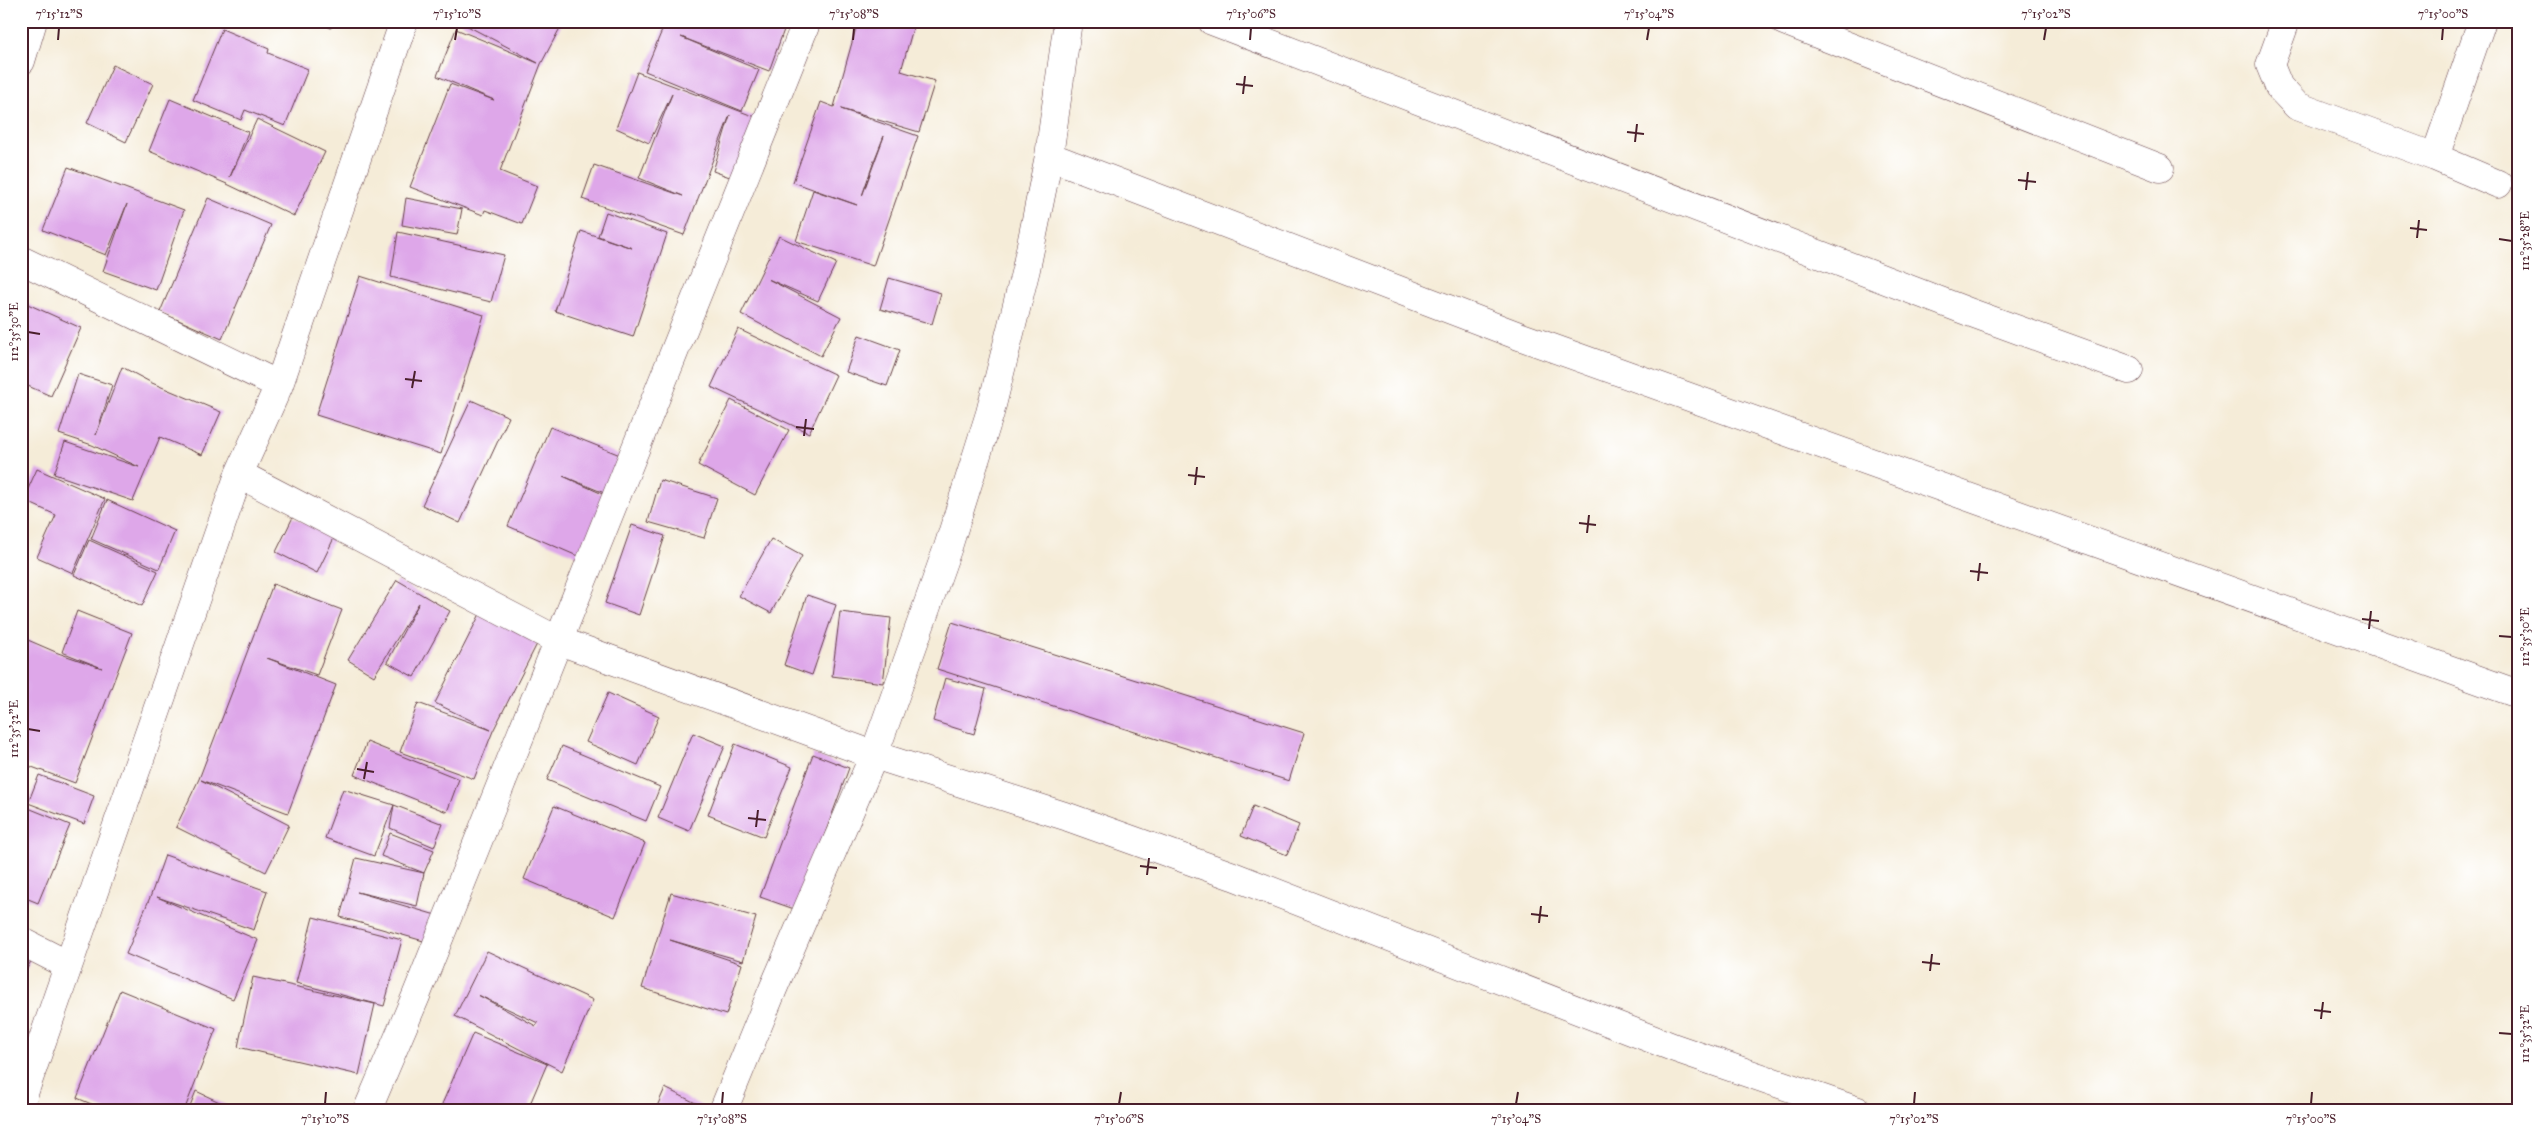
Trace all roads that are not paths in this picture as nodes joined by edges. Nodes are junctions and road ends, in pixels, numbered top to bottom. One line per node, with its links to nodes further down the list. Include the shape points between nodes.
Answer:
1 (33, 21): 9 (street)
2 (404, 21): 16 (street)
3 (807, 21): 18 (street)
4 (1068, 21): 10 (street)
5 (1212, 21): 15 (street, via 1969,312)
6 (1784, 21): 12 (street)
7 (2286, 21): 11 (street, via 2270,65 2279,87 2297,106)
8 (2482, 21): 11 (street)
9 (21, 61)
10 (1049, 156): 19 (street, via 1519,336); 20 (street, via 1026,269 990,413 948,547)
11 (2435, 157): 13 (street)
12 (2160, 168)
13 (2498, 184)
14 (21, 260): 16 (street)
15 (2129, 370)
16 (279, 385): 17 (street)
17 (239, 474): 18 (street); 22 (street)
18 (556, 640): 20 (street); 24 (street, via 416,996)
19 (2518, 694)
20 (874, 755): 25 (street); 26 (street, via 1068,817 1234,876 1675,1048)
21 (21, 941): 22 (street)
22 (68, 965): 23 (street)
23 (21, 1102)
24 (367, 1111)
25 (723, 1111)
26 (1858, 1111)

